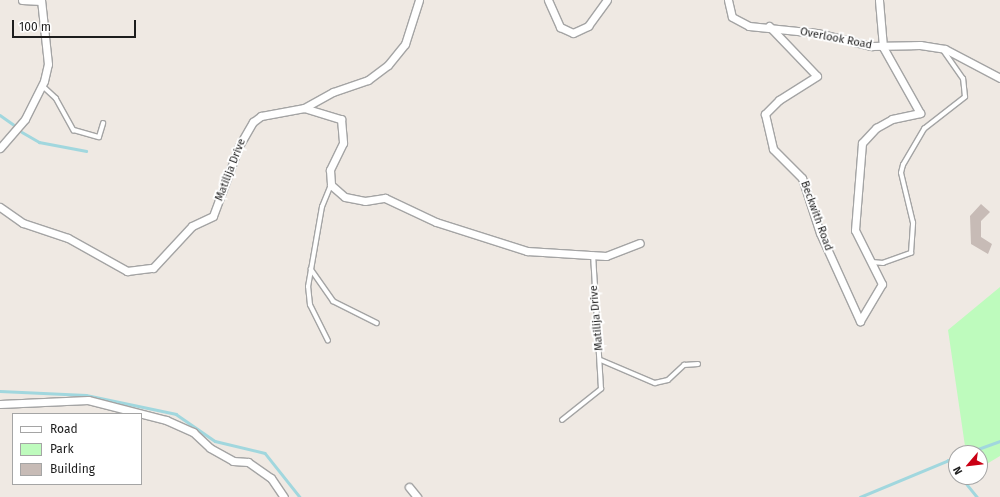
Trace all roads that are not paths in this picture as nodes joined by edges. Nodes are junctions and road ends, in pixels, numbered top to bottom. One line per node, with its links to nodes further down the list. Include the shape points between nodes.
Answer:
1 (22, 0): 7 (street)
2 (419, 0): 13 (street, via 404,44 388,65 368,80 333,92)
3 (548, 0): 4 (street, via 560,26 572,33 588,26)
4 (607, 0)
5 (728, 0): 8 (street, Overlook Road, via 732,17 740,23)
6 (879, 0): 9 (street)
7 (41, 1): 12 (street, via 48,64)
8 (768, 26): 9 (street, Overlook Road); 20 (street, Beckwith Road, via 817,76 779,100 765,114 773,150 802,178 820,233 860,321 882,284)
9 (883, 47): 10 (street, Overlook Road, via 920,45); 20 (street, via 920,113 892,119 876,128 862,143 855,230)
10 (942, 49): 11 (street, Overlook Road); 20 (lane, via 963,79 965,97 924,129 903,165 901,174 913,223 911,253 883,263)
11 (1000, 78)
12 (43, 86): 14 (lane, via 56,98 74,130 99,137); 15 (street, via 25,119)
13 (304, 108): 16 (street, Matilija Drive, via 341,119 343,142 330,170); 17 (street, Matilija Drive, via 261,116 253,122 239,146 213,216 192,226 153,268 127,272 68,238 23,223)
14 (104, 124)
15 (0, 148)
16 (331, 185): 19 (street, via 345,197 365,201 385,198 436,222 527,251); 21 (lane, via 322,207)
17 (0, 207)
18 (640, 243): 19 (street, via 606,256)
19 (594, 255): 24 (lane, Matilija Drive)
20 (871, 262)
21 (311, 268): 22 (lane, via 336,303); 23 (lane, via 308,288 310,305)
22 (377, 323)
23 (328, 341)
24 (601, 360): 25 (lane, via 655,383 668,380 684,365); 29 (lane, Matilija Drive, via 598,394 573,408 571,417)
25 (698, 364)
26 (0, 404): 27 (street, via 88,400)
27 (139, 413)
28 (142, 414): 31 (street, via 166,420 194,432 210,448 233,461 248,462 271,478)
29 (562, 420)
30 (409, 487): 32 (street)
31 (284, 497)
32 (417, 497)

